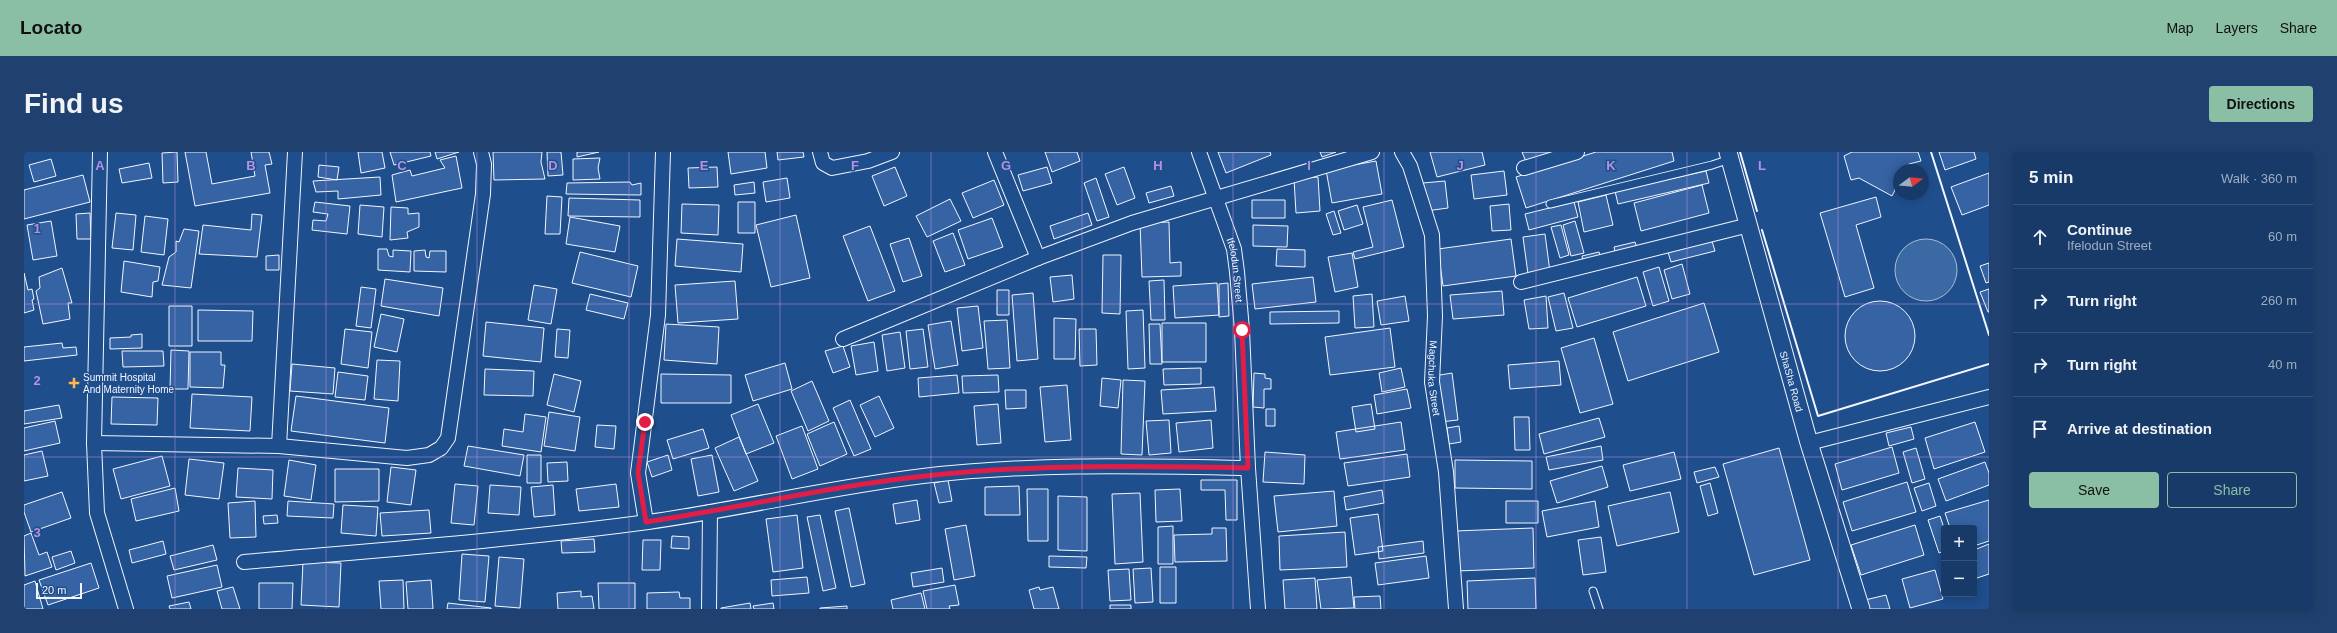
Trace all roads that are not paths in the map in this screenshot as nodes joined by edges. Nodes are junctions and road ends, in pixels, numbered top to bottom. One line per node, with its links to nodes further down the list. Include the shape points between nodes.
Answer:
1 (100, 152): 22 (street)
2 (295, 152): 23 (street)
3 (481, 152): 23 (street, via 484,164 483,194 448,438 441,448 429,455 408,458)
4 (663, 152): 26 (street, via 658,315 638,473)
5 (820, 152): 6 (street, via 823,163 832,168 868,162)
6 (892, 152)
7 (995, 152): 17 (street)
8 (1199, 152): 14 (street, Ifelodun Street)
9 (1372, 152): 14 (street)
10 (1402, 152): 32 (street, Magchuka Street, via 1410,166 1432,235 1432,382 1446,472)
11 (1577, 152): 13 (street)
12 (1729, 156): 15 (lane, via 1712,165); 16 (street, ShaSha Road)
13 (1524, 168)
14 (1216, 197): 17 (street, via 1132,223); 24 (street, Ifelodun Street, via 1234,249 1237,272)
15 (1550, 204)
16 (1749, 225): 18 (street); 21 (street, ShaSha Road)
17 (1038, 258): 19 (street)
18 (1521, 282)
19 (843, 339)
20 (1989, 397): 21 (street)
21 (1809, 442): 34 (street, ShaSha Road)
22 (94, 443): 23 (street); 29 (street, via 97,513)
23 (279, 446)
24 (1248, 468): 25 (street, via 1098,466 925,476 826,490); 31 (street, Ifelodun Street)
25 (710, 512): 26 (street); 30 (street)
26 (646, 522): 27 (street)
27 (244, 562)
28 (1593, 591): 33 (lane)
29 (126, 609)
30 (709, 609)
31 (1258, 609)
32 (1456, 609)
33 (1599, 609)
34 (1861, 609)

